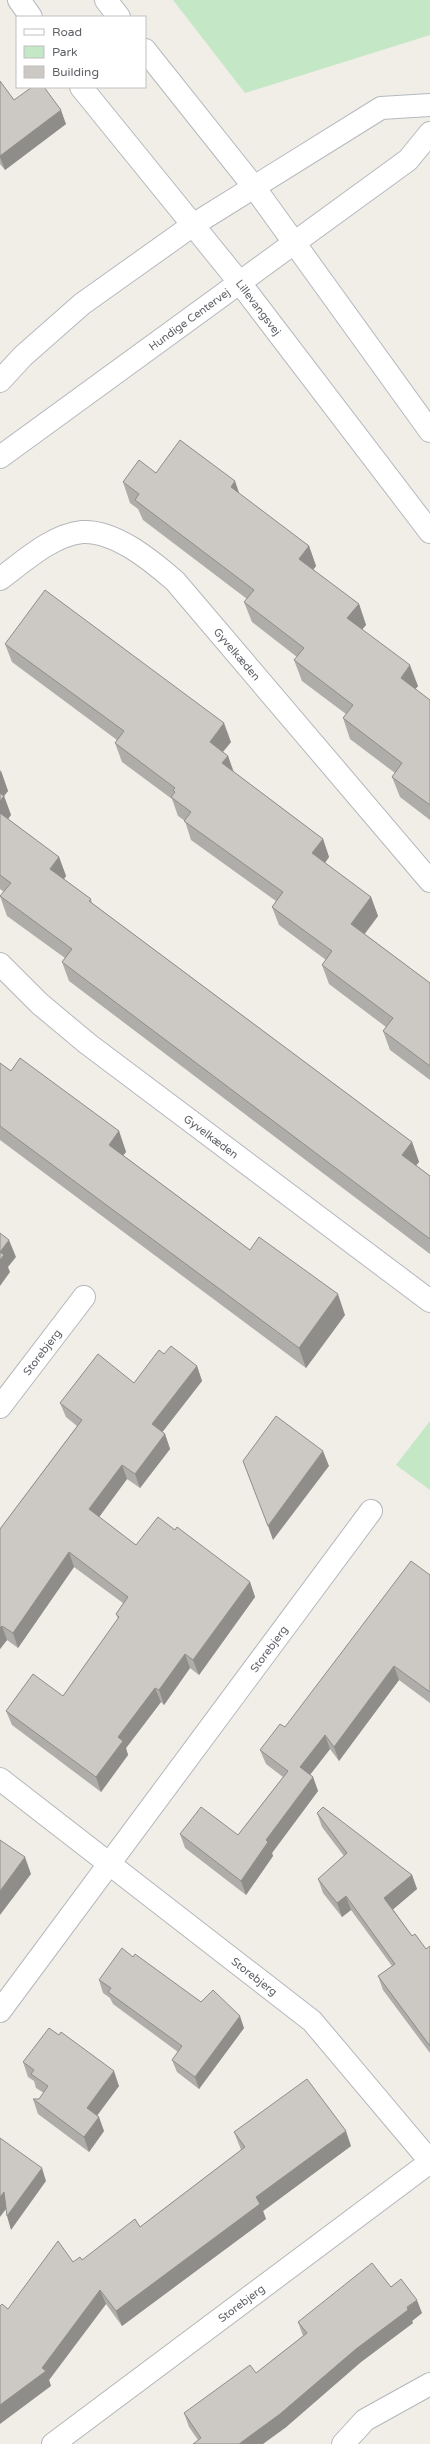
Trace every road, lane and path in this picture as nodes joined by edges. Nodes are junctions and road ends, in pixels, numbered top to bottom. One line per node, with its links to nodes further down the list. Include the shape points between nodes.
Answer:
1 (19, 0): 3 (street)
2 (106, 0): 4 (street)
3 (30, 16)
4 (118, 16)
5 (146, 51): 9 (street)
6 (82, 88): 10 (street, Lillevangsvej)
7 (430, 105): 9 (street, via 381,108)
8 (430, 133): 11 (street, Hundige Centervej, via 408,160)
9 (254, 187): 10 (street); 11 (street)
10 (193, 226): 12 (street, Lillevangsvej); 13 (street, via 82,304 23,356)
11 (294, 244): 12 (street, Hundige Centervej); 14 (street)
12 (240, 283): 15 (street, Hundige Centervej); 16 (street, Lillevangsvej)
13 (0, 381)
14 (430, 431)
15 (0, 457)
16 (430, 532)
17 (0, 579): 18 (street, Gyvelkæden, via 57,540 82,532 107,537 144,555 175,581)
18 (430, 881)
19 (0, 964): 21 (street, Gyvelkæden, via 40,1004 88,1044)
20 (84, 1297): 22 (street, Storebjerg)
21 (430, 1301)
22 (0, 1408)
23 (371, 1511): 25 (street, Storebjerg)
24 (0, 1779): 25 (street, Storebjerg)
25 (110, 1864): 26 (street, Storebjerg); 27 (street, Storebjerg, via 312,2021)
26 (0, 2011)
27 (430, 2161): 29 (street, Storebjerg)
28 (430, 2384): 30 (street, via 365,2420)
29 (53, 2444)
30 (343, 2444)

